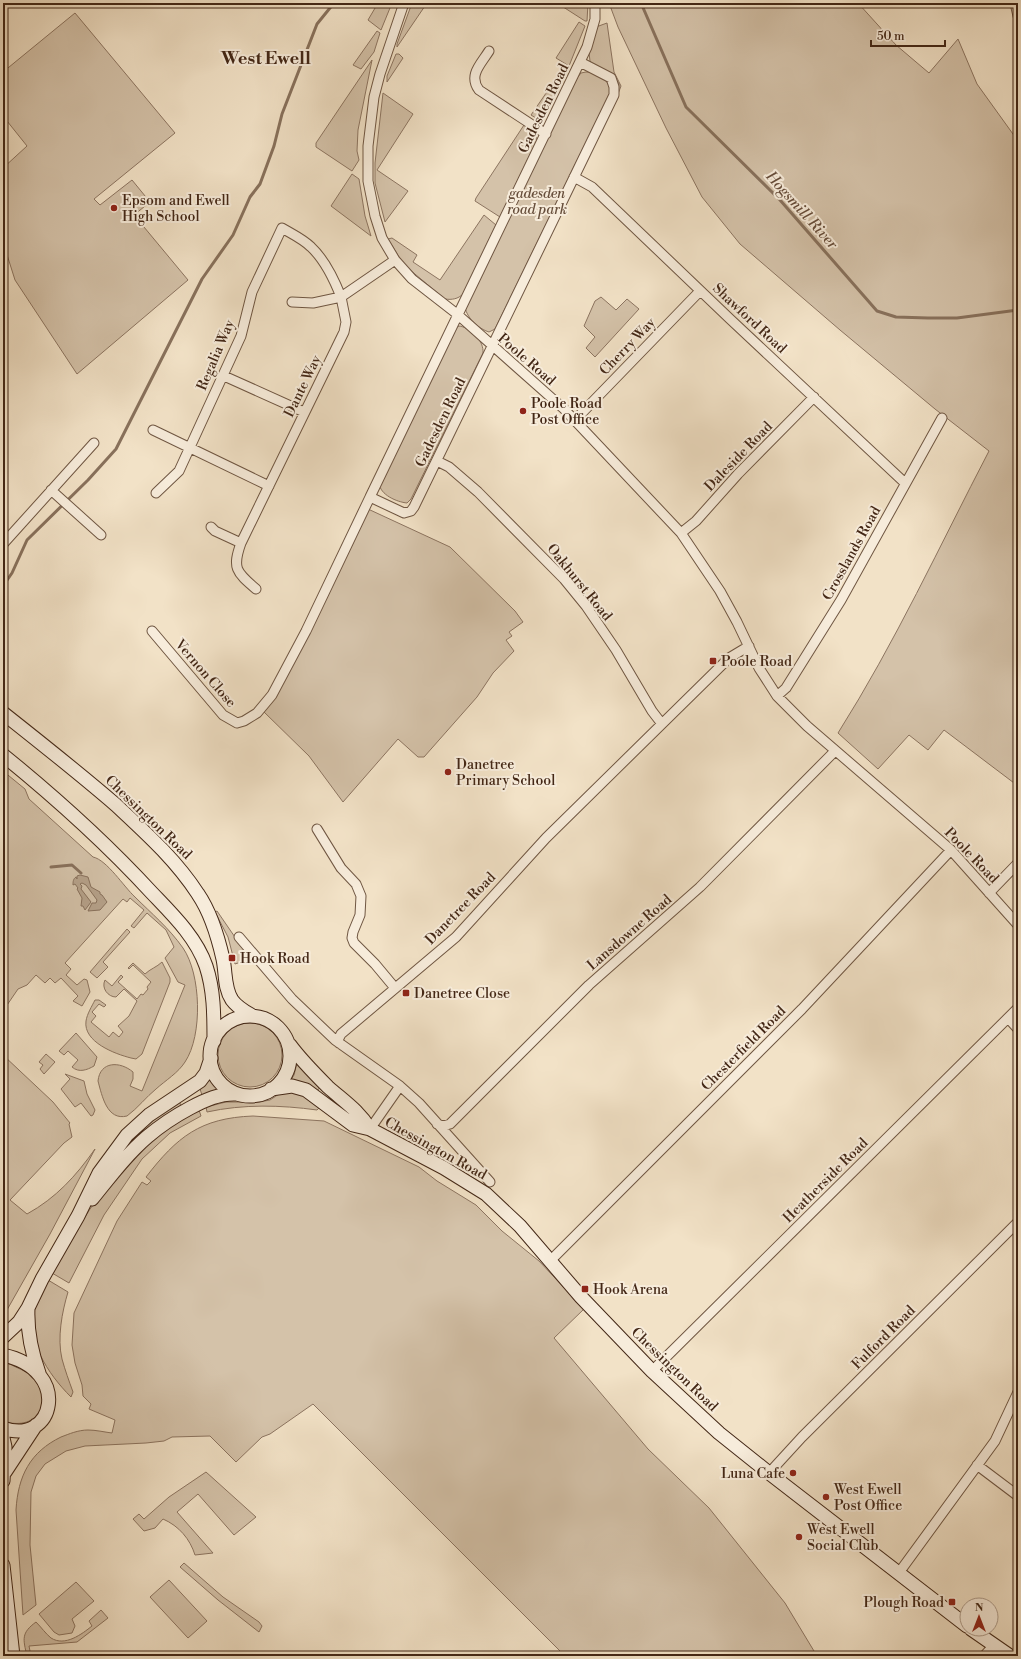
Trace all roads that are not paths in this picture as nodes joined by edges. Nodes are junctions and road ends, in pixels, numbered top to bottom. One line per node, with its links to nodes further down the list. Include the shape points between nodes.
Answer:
1 (404, 3): 10 (street, Poole Road, via 374,97 368,146 368,181 374,216 382,238)
2 (595, 3): 6 (street, via 588,47)
3 (1014, 3): 4 (street)
4 (1018, 16)
5 (489, 51): 7 (street, via 474,74 474,84 479,90)
6 (580, 62): 7 (street, Gadesden Road); 8 (street, Gadesden Road, via 611,78 614,91)
7 (546, 134): 14 (street, Gadesden Road)
8 (574, 177): 11 (street, Shawford Road, via 592,187); 15 (street, Gadesden Road)
9 (282, 228): 12 (street, Dante Way, via 310,246 319,256); 16 (street, Regalia Way, via 252,292 241,336)
10 (395, 260): 12 (street); 14 (street, Poole Road, via 412,279)
11 (700, 290): 17 (street, Shawford Road); 20 (street, Cherry Way)
12 (341, 297): 13 (street, via 313,303); 18 (street, Dante Way, via 346,322 344,332)
13 (292, 302)
14 (457, 314): 15 (street, Poole Road); 29 (street, Gadesden Road)
15 (492, 346): 20 (street, Poole Road); 24 (street, Gadesden Road)
16 (224, 376): 18 (street); 23 (street, Regalia Way)
17 (814, 397): 25 (street, Shawford Road); 31 (street, Daleside Road, via 696,521)
18 (304, 412): 26 (street, Dante Way)
19 (942, 418): 25 (street, Crosslands Road)
20 (575, 420): 31 (street, Poole Road)
21 (153, 430): 23 (street)
22 (94, 442): 27 (street)
23 (189, 448): 26 (street); 28 (street, Regalia Way, via 179,471)
24 (437, 461): 29 (street, Gadesden Road, via 414,507 408,512 404,513); 41 (street, Oakhurst Road, via 449,467 478,492 564,579 616,650)
25 (905, 483): 38 (street, Crosslands Road, via 841,600 786,688)
26 (268, 486): 33 (street, Dante Way)
27 (51, 490): 32 (street); 34 (street)
28 (156, 493)
29 (370, 497): 40 (street, Gadesden Road, via 272,695 257,713)
30 (211, 527): 33 (street)
31 (681, 533): 37 (street, Poole Road, via 720,591)
32 (101, 534)
33 (241, 543): 35 (street, Dante Way, via 235,565)
34 (3, 544)
35 (256, 589)
36 (152, 631): 40 (street, Vernon Close, via 223,715 237,723)
37 (749, 646): 38 (street, Poole Road, via 759,668); 41 (street, Danetree Road, via 729,658)
38 (778, 696): 42 (street, Poole Road)
39 (3, 712): 52 (main road, Chessington Road, via 81,775 150,837 180,868 206,906 219,945 232,1000)
40 (244, 721)
41 (662, 724): 50 (street, Danetree Road, via 541,844 456,937)
42 (835, 751): 45 (street, Poole Road); 62 (street, Lansdowne Road, via 700,887 589,985 450,1124)
43 (3, 755): 55 (main road, Chessington Road, via 82,823 180,924 194,943 205,965 212,994)
44 (317, 829): 50 (street, via 341,868 356,884 361,896 360,915 353,932 354,943)
45 (951, 850): 47 (street, Poole Road); 67 (street, Chesterfield Road, via 802,1009)
46 (1018, 863): 47 (street)
47 (989, 892): 48 (street, Poole Road)
48 (1018, 925)
49 (239, 937): 56 (street, via 292,999)
50 (395, 988): 56 (street, Danetree Road, via 341,1034 338,1038)
51 (1018, 1008): 53 (street, Heatherside Road)
52 (251, 1015): 55 (main road, Chessington Road, via 228,1022); 57 (main road, Chessington Road, via 276,1024)
53 (1008, 1018): 54 (street); 71 (street, Heatherside Road)
54 (1018, 1029)
55 (214, 1041): 58 (main road, Chessington Road)
56 (339, 1043): 59 (street)
57 (290, 1046): 60 (main road, via 288,1070); 63 (main road, Chessington Road, via 328,1086 361,1115)
58 (211, 1058): 61 (main road, Chessington Road, via 219,1082 231,1091); 65 (main road, via 206,1073 197,1084 149,1115 127,1135 102,1169)
59 (400, 1086): 62 (street); 63 (street, Chessington Road)
60 (272, 1089): 61 (main road, Chessington Road); 63 (main road, Chessington Road, via 292,1086 306,1090 353,1125)
61 (248, 1095): 65 (main road, via 213,1097 165,1123 134,1150)
62 (437, 1124): 64 (street)
63 (370, 1129): 67 (main road, Chessington Road, via 444,1168 486,1194 520,1226)
64 (490, 1182)
65 (78, 1216): 68 (main road)
66 (1018, 1222): 78 (street, Fulford Road)
67 (550, 1261): 71 (main road, Chessington Road, via 580,1297)
68 (28, 1308): 69 (main road, via 19,1322); 72 (main road, via 30,1343)
69 (3, 1337)
70 (3, 1355): 72 (main road, via 28,1364)
71 (652, 1371): 78 (main road, Chessington Road, via 719,1433)
72 (42, 1378): 74 (main road, via 49,1402 45,1414)
73 (1018, 1392): 77 (street, via 998,1436)
74 (36, 1425): 75 (main road, via 21,1430); 79 (main road)
75 (3, 1428)
76 (3, 1438): 79 (main road)
77 (977, 1465): 80 (street); 82 (street)
78 (769, 1473): 82 (main road, Chessington Road)
79 (4, 1477)
80 (1018, 1496)
81 (3, 1565): 86 (main road)
82 (898, 1574): 83 (main road, Chessington Road)
83 (959, 1620)
84 (982, 1637): 85 (main road)
85 (994, 1645): 87 (street); 88 (main road)
86 (12, 1656)
87 (984, 1656)
88 (1010, 1656)

